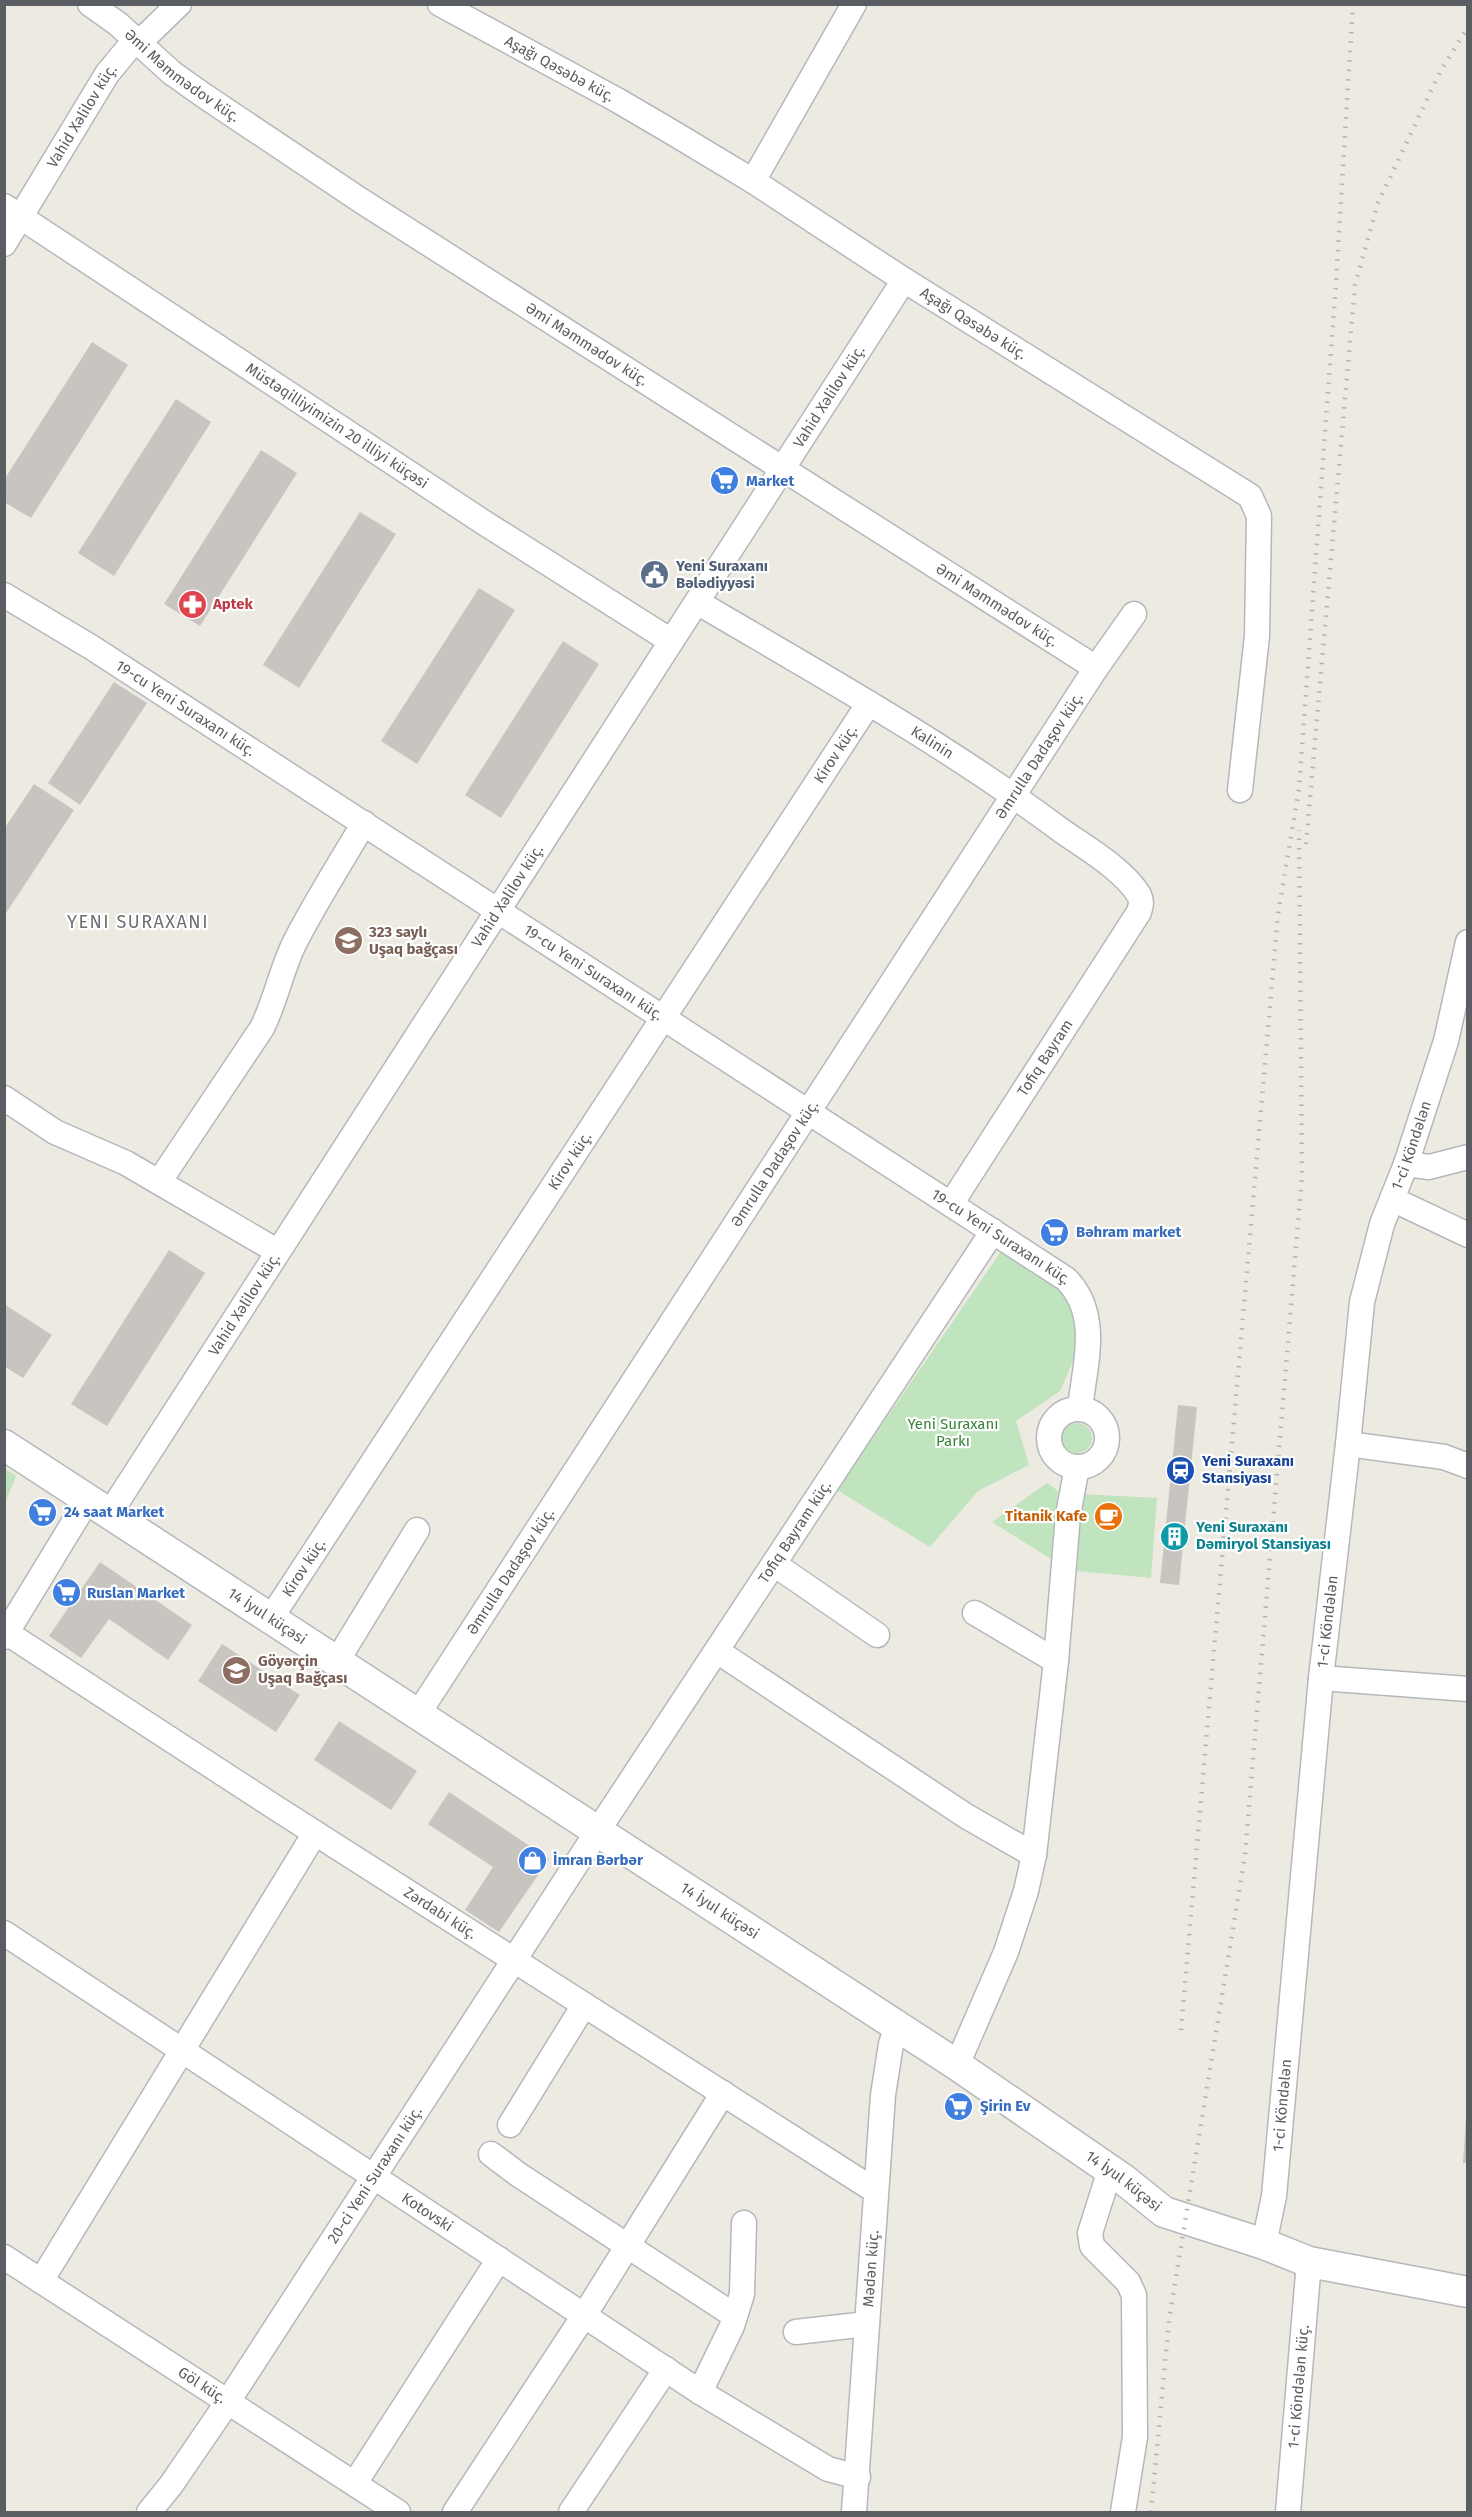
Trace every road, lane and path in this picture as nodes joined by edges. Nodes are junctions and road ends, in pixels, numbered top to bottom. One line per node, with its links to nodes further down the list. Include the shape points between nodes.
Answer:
1 (90, 4): 5 (street, Əmi Məmmədov küç.)
2 (179, 4): 5 (street, Vahid Xəlilov küç., via 146,36)
3 (441, 4): 6 (street, Aşağı Qəsəbə küç., via 617,100)
4 (854, 4): 6 (street)
5 (135, 40): 7 (street, Vahid Xəlilov küç., via 107,74); 10 (street, Əmi Məmmədov küç., via 172,73 360,200)
6 (753, 181): 9 (street, Aşağı Qəsəbə küç.)
7 (13, 212): 8 (street, Vahid Xəlilov küç.); 14 (street, Müstəqilliyimizin 20 illiyi küçəsi)
8 (4, 244)
9 (904, 280): 10 (street, Vahid Xəlilov küç.); 17 (street, Aşağı Qəsəbə küç., via 1250,496 1259,516 1257,636)
10 (785, 468): 12 (street, Vahid Xəlilov küç.); 15 (street, Əmi Məmmədov küç.)
11 (4, 595): 19 (street, 19-cu Yeni Suraxanı küç.)
12 (697, 602): 14 (street, Vahid Xəlilov küç.); 16 (street, Kalinin)
13 (1134, 614): 15 (street, Əmrulla Dadaşov küç.)
14 (671, 641): 20 (street, Vahid Xəlilov küç.)
15 (1096, 668): 18 (street, Əmrulla Dadaşov küç.)
16 (868, 703): 18 (street, Kalinin); 23 (street, Kirov küç.)
17 (1240, 790)
18 (1014, 795): 21 (street, Kalinin, via 1110,865 1139,896); 25 (street, Əmrulla Dadaşov küç.)
19 (364, 823): 20 (street, 19-cu Yeni Suraxanı küç.); 28 (street, via 295,943 262,1028)
20 (497, 910): 23 (street, 19-cu Yeni Suraxanı küç.); 33 (street, Vahid Xəlilov küç.)
21 (1139, 912): 30 (street, Tofiq Bayram)
22 (1467, 942): 27 (street, 1-ci Köndələn, via 1446,1041)
23 (664, 1018): 25 (street, 19-cu Yeni Suraxanı küç.); 43 (street, Kirov küç.)
24 (4, 1098): 28 (street, via 55,1132)
25 (809, 1111): 30 (street, 19-cu Yeni Suraxanı küç.); 51 (street, Əmrulla Dadaşov küç.)
26 (1467, 1157): 27 (street, via 1429,1167)
27 (1406, 1164): 29 (street, 1-ci Köndələn)
28 (159, 1182): 33 (street)
29 (1392, 1199): 32 (street); 35 (street, 1-ci Köndələn, via 1371,1260 1362,1302)
30 (951, 1204): 31 (street, 19-cu Yeni Suraxanı küç.)
31 (993, 1231): 34 (street, 19-cu Yeni Suraxanı küç., via 1066,1279 1083,1302 1088,1316); 41 (street, Tofiq Bayram küç.)
32 (1467, 1235)
33 (277, 1251): 39 (street, Vahid Xəlilov küç.)
34 (1080, 1408): 38 (street, via 1100,1418 1108,1440 1098,1460); 38 (street, via 1058,1416 1048,1437 1056,1458)
35 (1348, 1444): 37 (street, via 1444,1457); 49 (street, 1-ci Köndələn)
36 (4, 1445): 39 (street, 14 İyul küçəsi)
37 (1467, 1466)
38 (1077, 1467): 48 (street, via 1068,1515)
39 (99, 1506): 43 (street, 14 İyul küçəsi); 44 (street, Vahid Xəlilov küç.)
40 (417, 1530): 47 (street)
41 (774, 1564): 45 (street); 46 (street, Tofiq Bayram küç.)
42 (975, 1613): 48 (street)
43 (271, 1618): 47 (street, 14 İyul küçəsi)
44 (6, 1635): 53 (street, Zərdabi küç.)
45 (877, 1635)
46 (717, 1651): 52 (street, Tofiq Bayram küç.); 54 (street, via 966,1816)
47 (337, 1661): 51 (street, 14 İyul küçəsi)
48 (1056, 1661): 54 (street)
49 (1320, 1678): 50 (street); 68 (street, 1-ci Köndələn, via 1274,2196)
50 (1467, 1689)
51 (418, 1714): 52 (street, 14 İyul küçəsi)
52 (597, 1832): 56 (street, 20-ci Yeni Suraxanı küç.); 58 (street, 14 İyul küçəsi)
53 (315, 1833): 56 (street, Zərdabi küç.); 59 (street)
54 (1034, 1855): 60 (street, via 1006,1952)
55 (4, 1933): 59 (street, Kotovski)
56 (516, 1961): 57 (street, Zərdabi küç.); 65 (street, 20-ci Yeni Suraxanı küç.)
57 (584, 2005): 61 (street, Zərdabi küç.); 62 (street)
58 (897, 2026): 60 (street, 14 İyul küçəsi); 66 (street, Mədən küç., via 884,2084)
59 (181, 2051): 65 (street, Kotovski); 73 (street)
60 (957, 2065): 64 (street, 14 İyul küçəsi)
61 (723, 2093): 66 (street, Zərdabi küç.); 69 (street)
62 (510, 2125)
63 (491, 2154): 69 (street)
64 (1110, 2170): 68 (street, 14 İyul küçəsi, via 1164,2212); 89 (street, via 1090,2234 1092,2246 1128,2282 1134,2295 1135,2437)
65 (374, 2176): 71 (street, Kotovski); 81 (street, 20-ci Yeni Suraxanı küç.)
66 (874, 2190): 77 (street, Mədən küç.)
67 (744, 2223): 76 (street, via 742,2294)
68 (1264, 2244): 72 (street, 14 İyul küçəsi)
69 (627, 2246): 75 (street); 76 (street)
70 (4, 2257): 73 (street, Göl küç.)
71 (499, 2259): 75 (street, Kotovski); 83 (street)
72 (1309, 2262): 74 (street, 14 İyul küçəsi); 90 (street, 1-ci Köndələn küç.)
73 (41, 2281): 81 (street, Göl küç.)
74 (1467, 2292)
75 (585, 2314): 79 (street, Kotovski); 86 (street)
76 (735, 2316): 80 (street)
77 (867, 2324): 78 (street); 82 (street, Mədən küç.)
78 (796, 2332)
79 (666, 2369): 80 (street, Kotovski); 87 (street)
80 (700, 2392): 82 (street, Kotovski, via 820,2465)
81 (227, 2403): 83 (street, Göl küç.); 84 (street, 20-ci Yeni Suraxanı küç.)
82 (858, 2477): 88 (street, Mədən küç.)
83 (355, 2483): 85 (street, Göl küç.)
84 (149, 2512)
85 (398, 2512)
86 (455, 2512)
87 (571, 2512)
88 (854, 2512)
89 (1123, 2512)
90 (1288, 2512)

